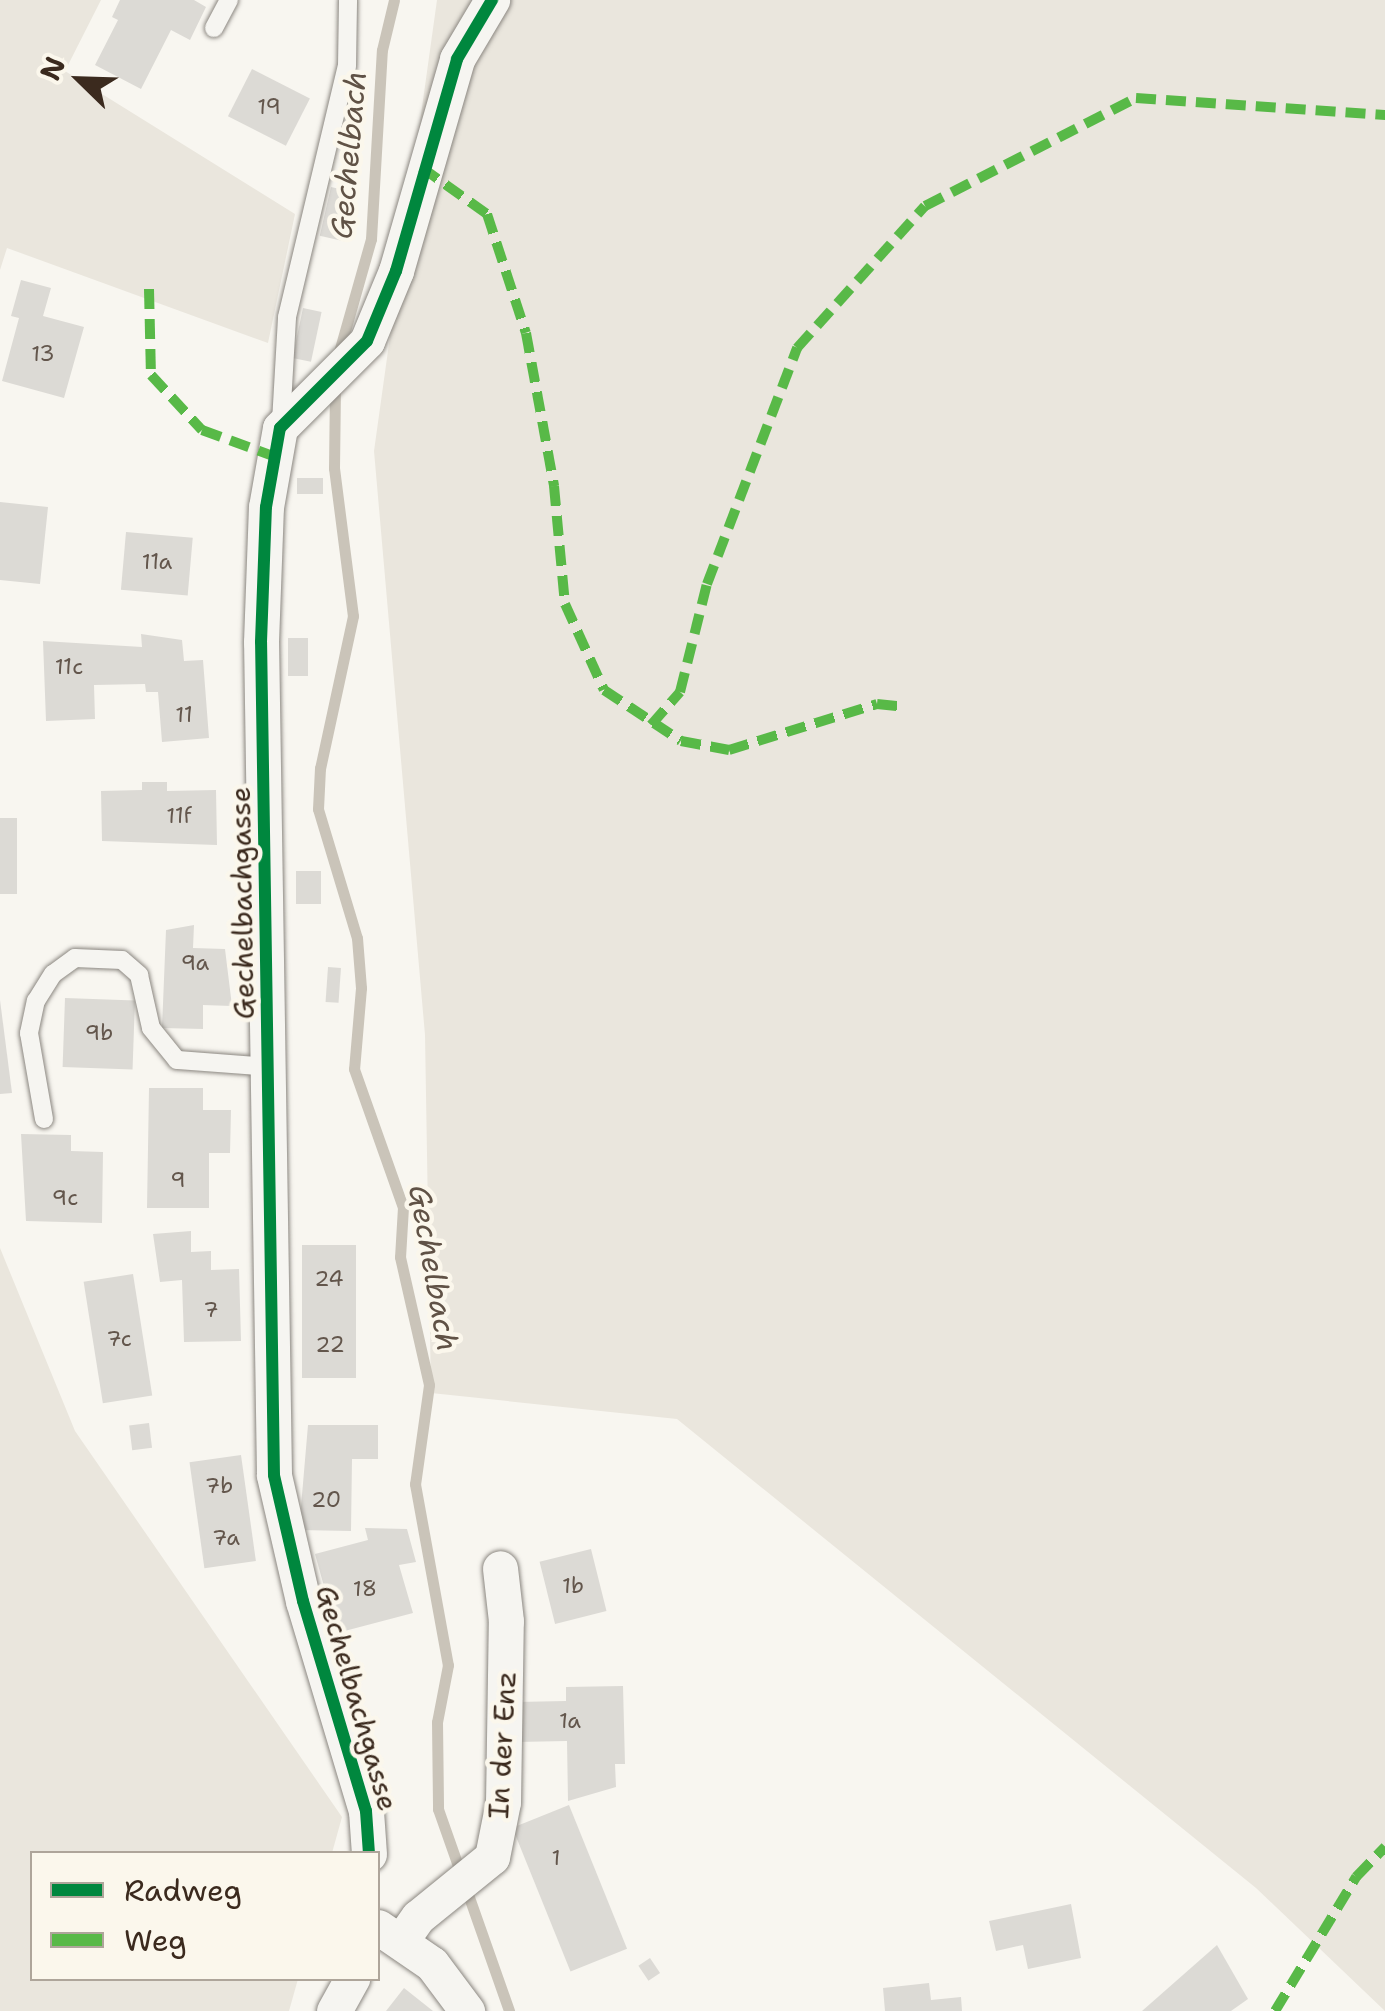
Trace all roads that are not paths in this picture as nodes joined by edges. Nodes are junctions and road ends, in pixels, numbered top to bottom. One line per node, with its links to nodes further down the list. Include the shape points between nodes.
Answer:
1 (229, 0): 4 (lane)
2 (348, 0): 5 (lane, via 347,66 287,316)
3 (492, 0): 5 (street, via 457,59 396,271 367,341)
4 (214, 28)
5 (280, 428): 6 (street, Gechelbachgasse, via 266,507 261,642)
6 (270, 1067): 7 (lane, via 177,1060 151,1028 139,975 122,960 75,958 44,988 29,1033); 9 (street, Gechelbachgasse, via 274,1475 303,1601 366,1811)
7 (44, 1120)
8 (500, 1568): 10 (street, In der Enz, via 506,1621 503,1802 492,1857)
9 (369, 1851)
10 (389, 1934): 13 (street, In der Enz, via 432,1964)
11 (350, 1981): 12 (street)
12 (334, 2011)
13 (467, 2011)

